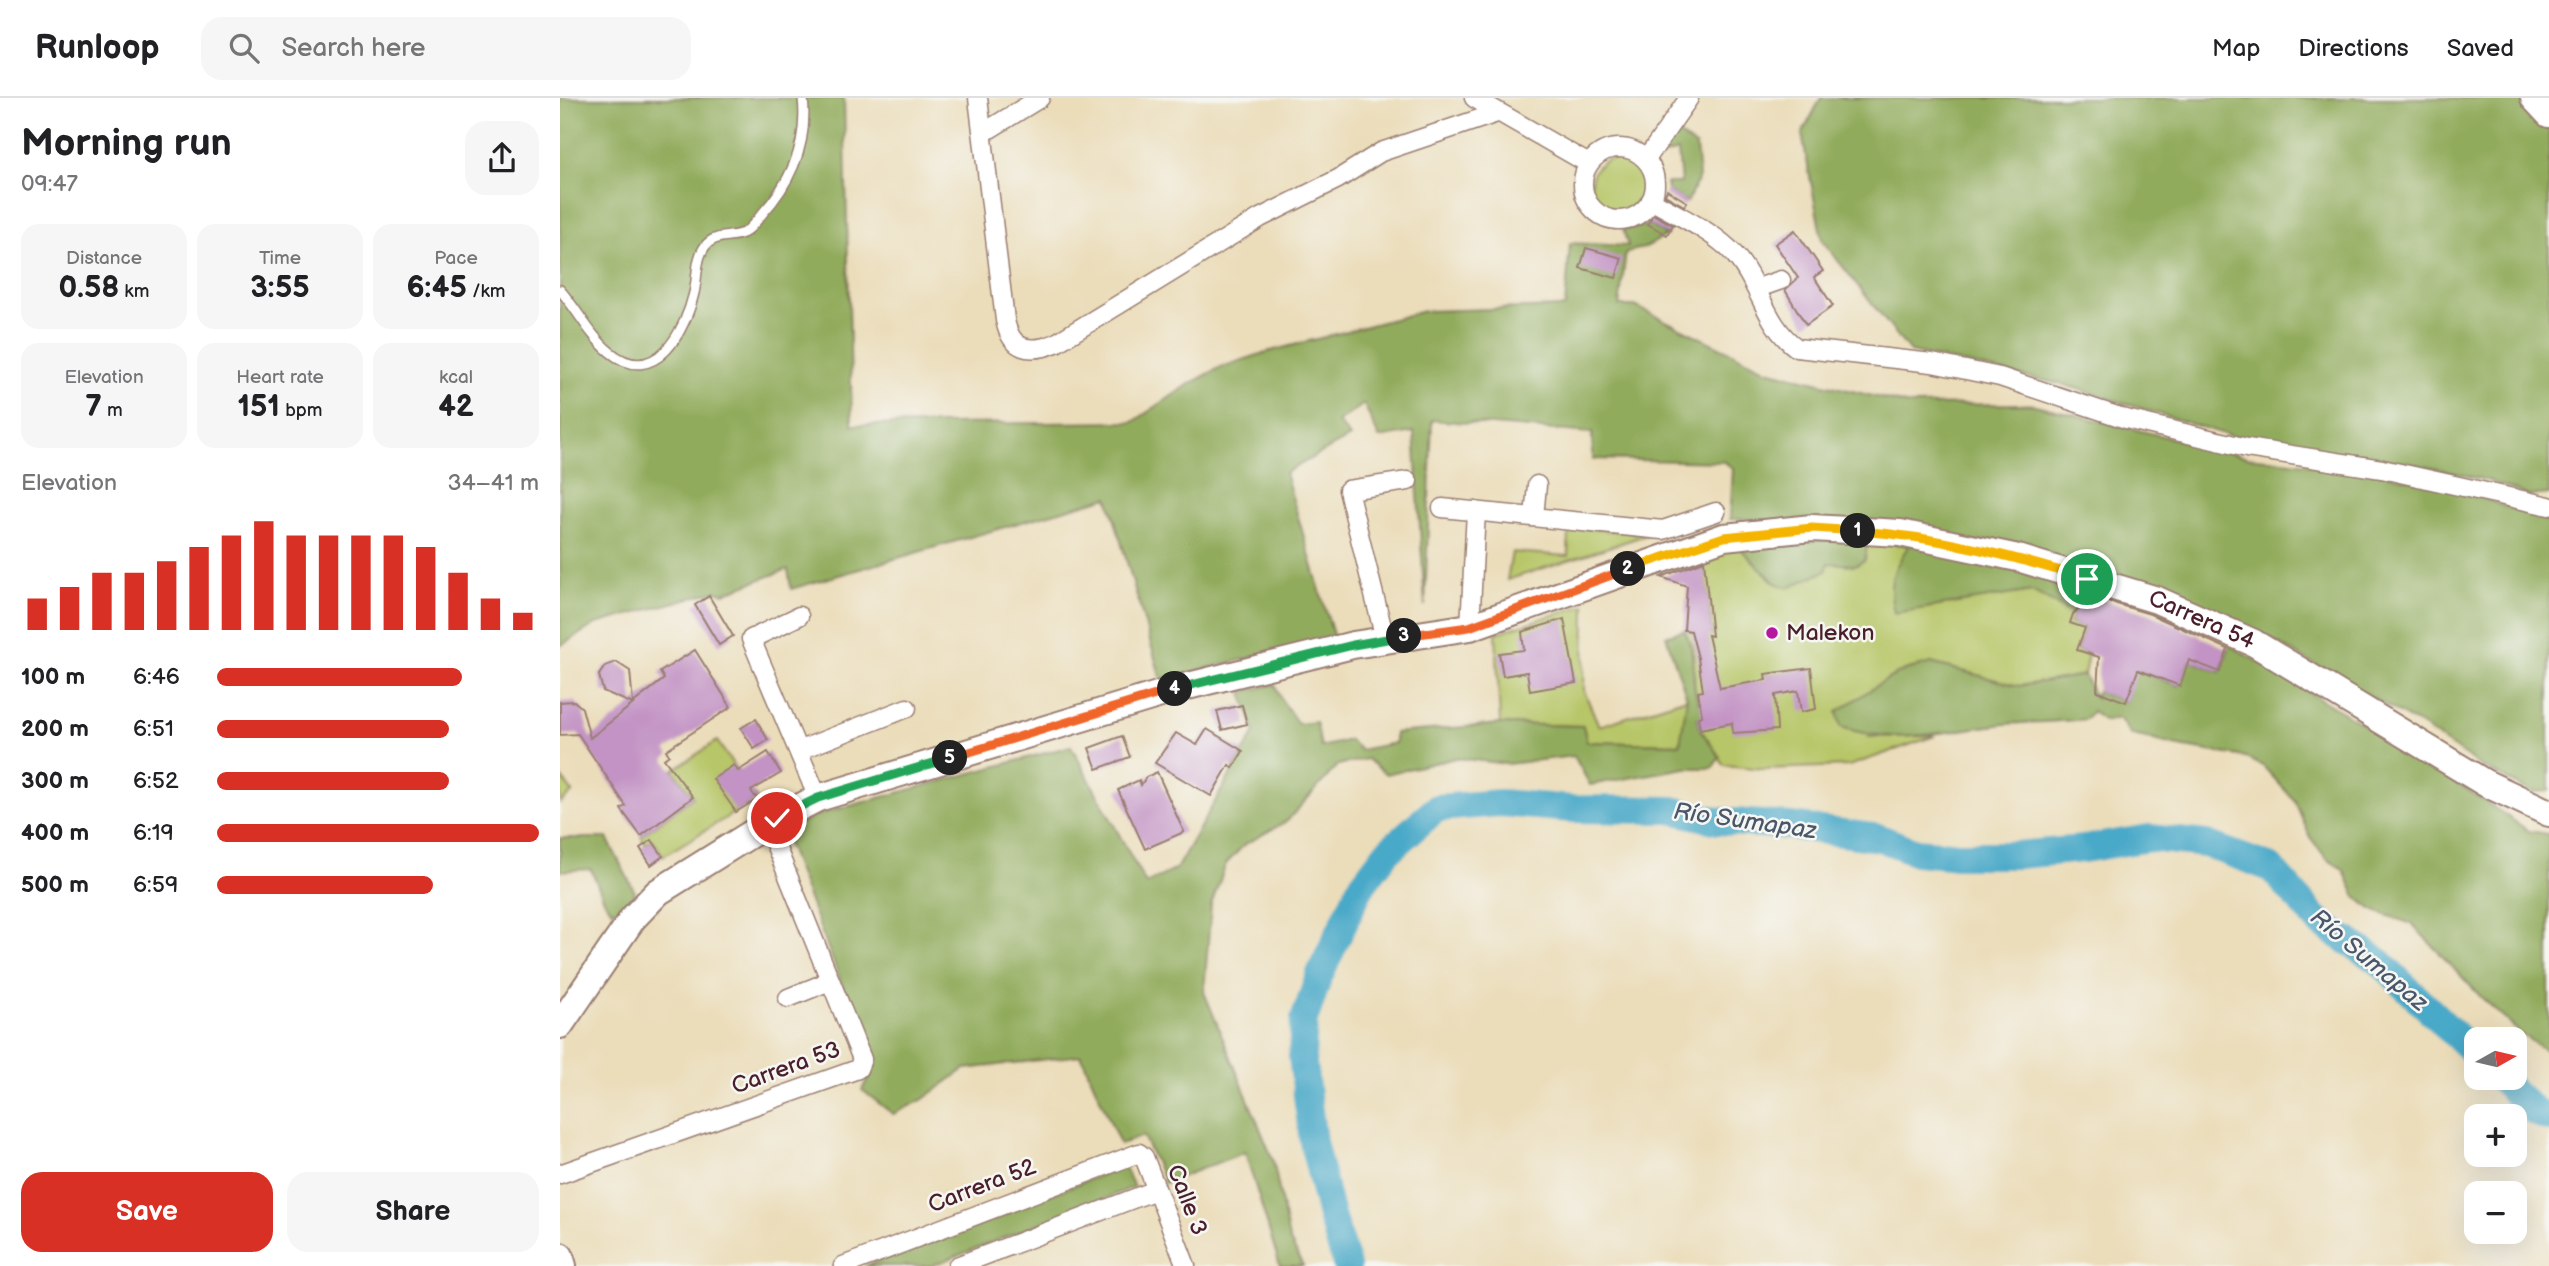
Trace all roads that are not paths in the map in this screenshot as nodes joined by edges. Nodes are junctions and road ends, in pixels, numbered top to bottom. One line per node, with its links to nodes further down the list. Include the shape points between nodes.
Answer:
1 (803, 98): 15 (lane, via 804,132 796,164 772,203 744,233 720,236 700,253 694,293 680,334 656,359 640,364 622,361 608,351)
2 (978, 98): 9 (street)
3 (1040, 98): 9 (street)
4 (1474, 98): 7 (street)
5 (1689, 98): 10 (street)
6 (2534, 98): 8 (main road)
7 (1497, 113): 9 (street, via 1381,152 1260,218 1056,343 1027,350 1015,345 1008,334); 11 (street)
8 (2549, 114)
9 (983, 133)
10 (1647, 158): 11 (street, via 1614,148); 12 (street, via 1654,177)
11 (1588, 164): 12 (street, via 1586,198 1601,216 1612,220 1635,217)
12 (1651, 200): 14 (street, via 1733,253)
13 (1781, 280): 14 (street)
14 (1758, 288): 18 (street, via 1782,338 1797,348 1932,363 2000,377 2126,419 2247,448 2382,469)
15 (560, 290)
16 (1408, 481): 25 (street, via 1348,490)
17 (1537, 485): 22 (street)
18 (2547, 505)
19 (1441, 508): 20 (street)
20 (1476, 511): 22 (street); 24 (street)
21 (1716, 512): 22 (street, via 1663,530)
22 (1534, 517)
23 (799, 616): 27 (street, via 751,639)
24 (1469, 627): 25 (main road, Carrera 54); 30 (main road, Carrera 54, via 1724,537 1812,528 1900,533 2018,558 2157,600 2254,643)
25 (1385, 639): 28 (main road, Carrera 54, via 1184,687)
26 (907, 708): 27 (street)
27 (800, 750): 28 (street)
28 (818, 798): 32 (main road, Carrera 54)
29 (2549, 799): 30 (street)
30 (2523, 802): 31 (main road, Carrera 54)
31 (2549, 813)
32 (767, 824): 33 (street, Carrera 53); 35 (main road, Carrera 54, via 658,892 633,918)
33 (830, 981): 34 (street); 37 (street, Carrera 53, via 862,1059 858,1069)
34 (788, 998)
35 (560, 1025)
36 (1139, 1153): 38 (street, Calle 3); 41 (street, Carrera 52)
37 (560, 1174)
38 (1156, 1190): 42 (street); 43 (street, Calle 3)
39 (560, 1256): 40 (main road)
40 (563, 1266)
41 (843, 1266)
42 (957, 1266)
43 (1186, 1266)

